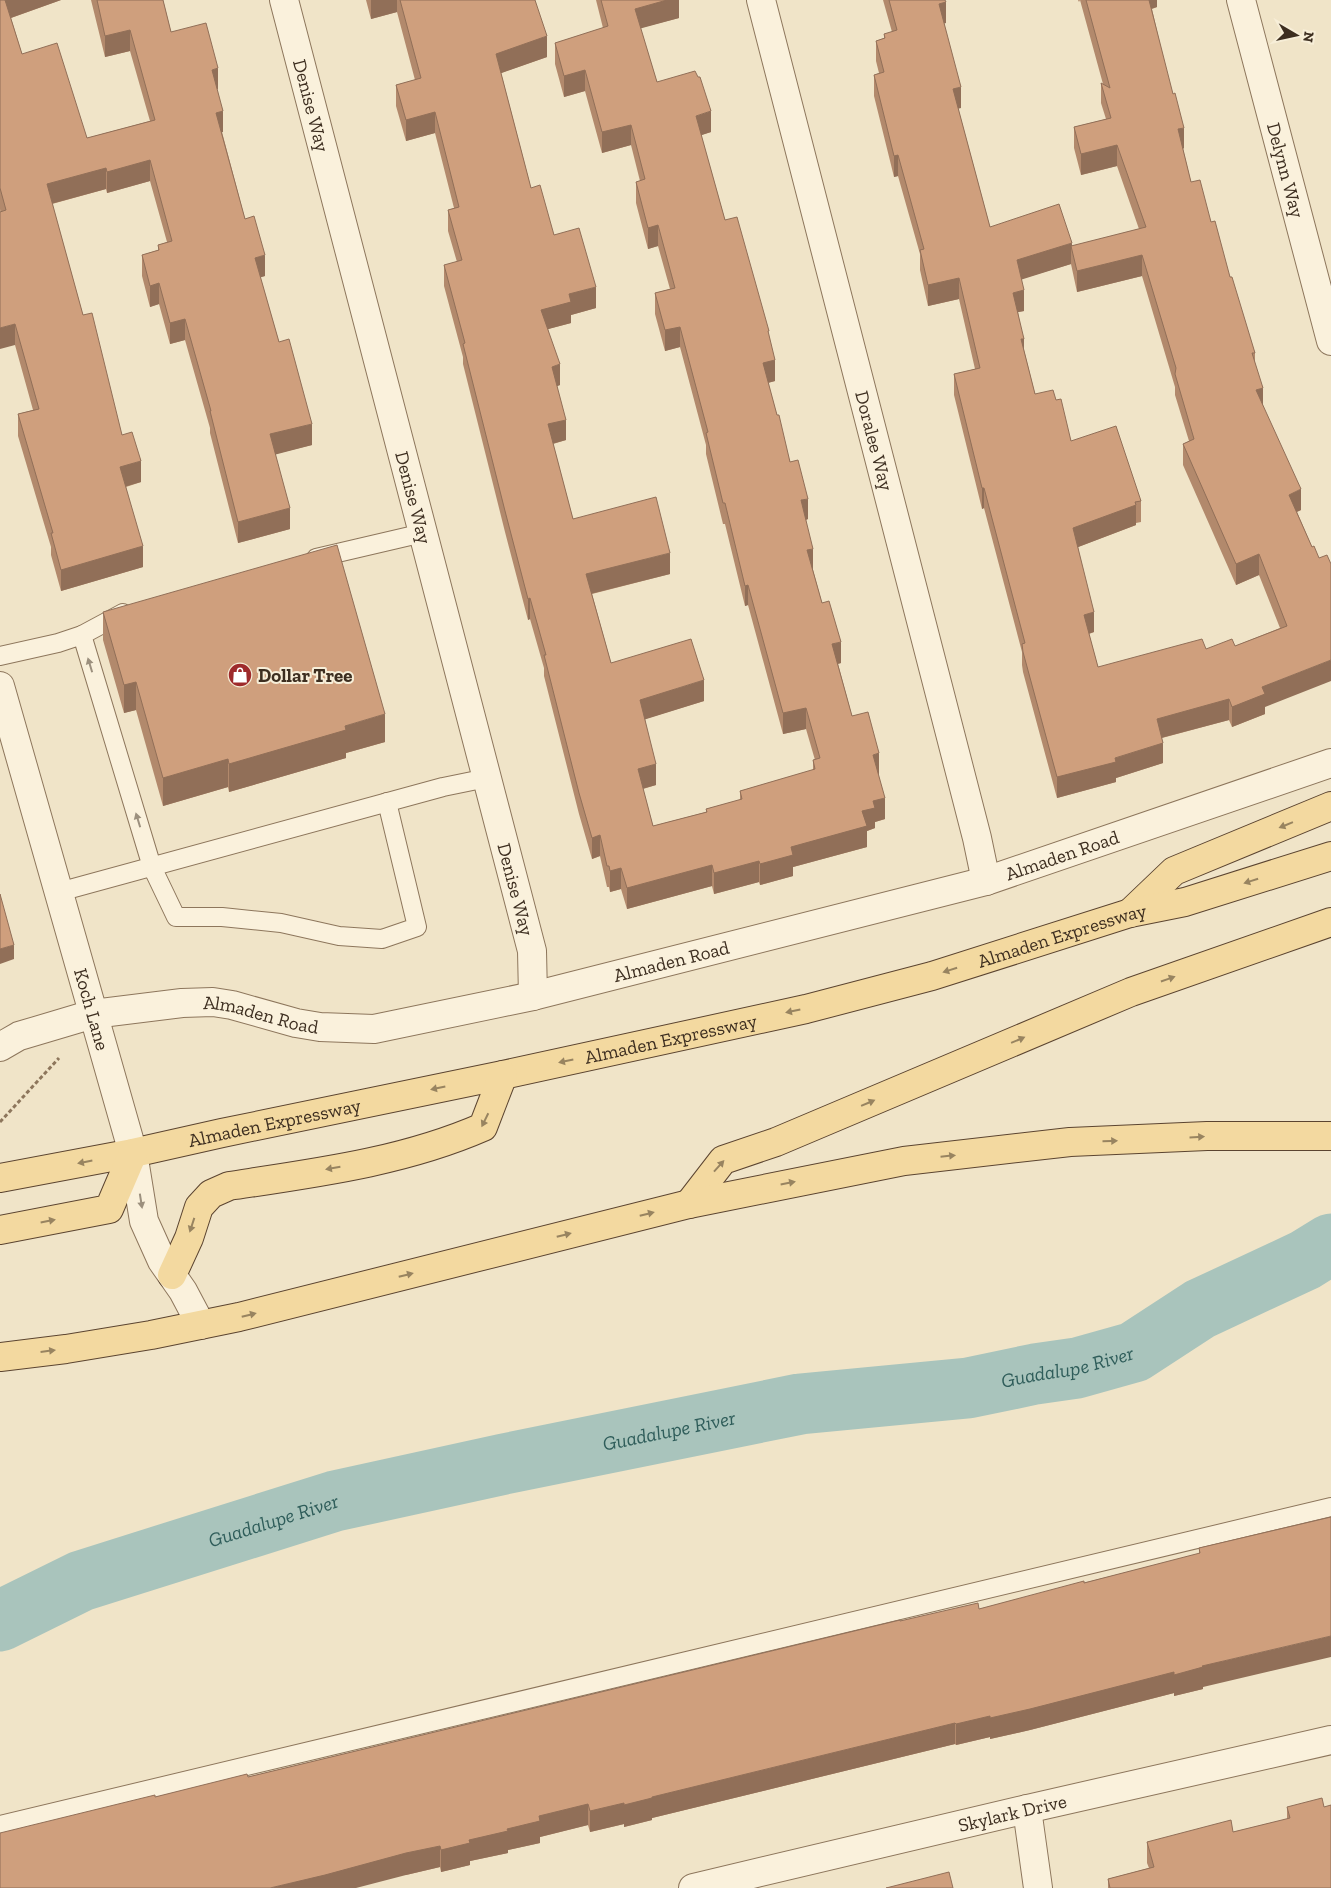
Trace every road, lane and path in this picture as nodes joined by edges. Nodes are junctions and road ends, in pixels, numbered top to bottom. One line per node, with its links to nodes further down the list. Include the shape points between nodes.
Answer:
1 (284, 0): 5 (street, Denise Way)
2 (760, 0): 17 (street, Doralee Way)
3 (1241, 0): 4 (street, Delynn Way)
4 (1331, 341)
5 (423, 533): 6 (lane); 12 (street, Denise Way)
6 (299, 562)
7 (141, 606): 8 (lane)
8 (82, 635): 9 (lane); 16 (lane, one-way to 8)
9 (0, 656)
10 (0, 686): 18 (street, Koch Lane)
11 (1331, 763): 17 (street, Almaden Road)
12 (487, 778): 13 (lane); 21 (street, Denise Way, via 532,951)
13 (387, 802): 16 (lane); 16 (lane, via 417,928 382,939 340,936 281,923 222,917 176,917)
14 (1331, 806): 19 (main road, one-way to 19, via 1174,871)
15 (1331, 856): 19 (main road, Almaden Expressway, one-way to 19, via 1185,902)
16 (152, 867): 18 (lane)
17 (986, 881): 21 (street, Almaden Road)
18 (59, 892): 22 (street, Koch Lane)
19 (1130, 913): 25 (main road, Almaden Expressway, one-way to 25, via 932,976 815,1006)
20 (1331, 922): 30 (main road, one-way to 20, via 723,1160 776,1142 1131,992)
21 (533, 996): 22 (street, Almaden Road, via 374,1029 296,1023 213,1002)
22 (93, 1014): 23 (street, Almaden Road, via 18,1036); 28 (street, Koch Lane)
23 (0, 1047)
24 (61, 1056): 26 (path)
25 (503, 1075): 28 (main road, Almaden Expressway, one-way to 28); 32 (main road, one-way to 32, via 483,1127 449,1142 386,1159 229,1186 211,1194 199,1207)
26 (0, 1122)
27 (1331, 1136): 30 (main road, one-way to 27, via 904,1161 1070,1142 1264,1135)
28 (133, 1153): 29 (main road, Almaden Expressway, one-way to 29); 31 (main road, one-way to 28, via 109,1209); 32 (street, Koch Lane, one-way to 32, via 144,1221)
29 (0, 1178)
30 (689, 1204): 33 (main road, one-way to 30)
31 (0, 1230)
32 (172, 1275): 33 (street, Koch Lane)
33 (201, 1325): 34 (main road, one-way to 33)
34 (0, 1357)
35 (1331, 1507): 38 (lane)
36 (1331, 1740): 37 (street, Skylark Drive)
37 (1027, 1809): 39 (street, Skylark Drive); 40 (street)
38 (0, 1825)
39 (693, 1888)
40 (1038, 1888)

